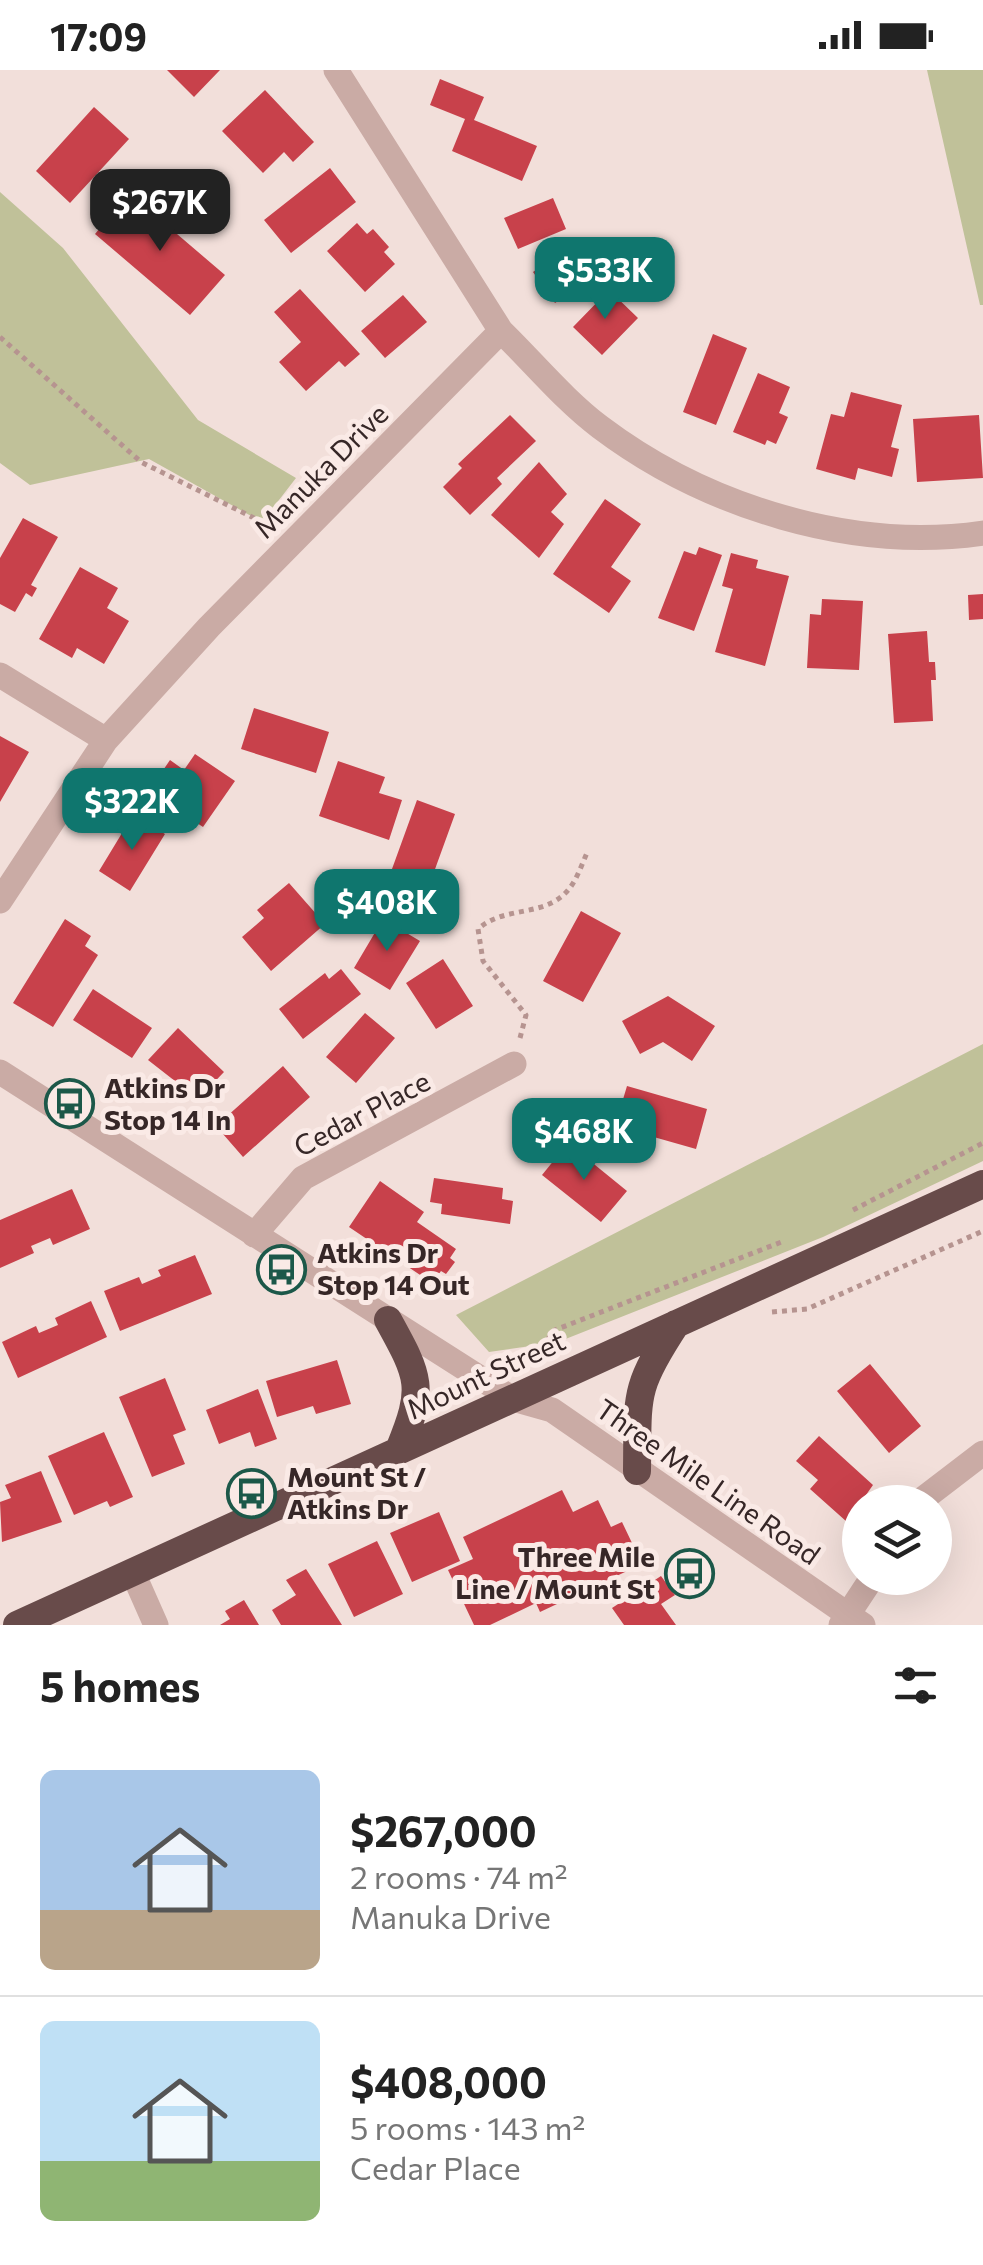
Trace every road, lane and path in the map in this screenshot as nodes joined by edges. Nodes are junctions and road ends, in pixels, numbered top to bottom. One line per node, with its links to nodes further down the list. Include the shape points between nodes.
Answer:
1 (336, 70): 2 (street)
2 (501, 331): 4 (street, via 600,427 698,486 860,535 948,538); 5 (street, Manuka Drive)
3 (0, 337): 5 (path, via 141,462)
4 (983, 532)
5 (295, 539): 7 (street, Manuka Drive)
6 (0, 675): 7 (street)
7 (106, 740): 9 (street, Manuka Drive)
8 (587, 853): 10 (path, via 570,888 550,906 492,918 478,930 482,961 526,1015)
9 (0, 900)
10 (514, 1064): 16 (street, Cedar Place, via 303,1178)
11 (0, 1072): 16 (street, Three Mile Line Road)
12 (983, 1143): 14 (path)
13 (983, 1184): 20 (highway, Mount Street)
14 (851, 1211)
15 (983, 1231): 18 (path, via 807,1308)
16 (254, 1235): 19 (street, Three Mile Line Road)
17 (800, 1235): 21 (path, via 555,1330)
18 (770, 1312)
19 (388, 1320): 21 (street, Three Mile Line Road); 22 (highway, via 417,1372 414,1413)
20 (677, 1322): 21 (highway, Mount Street); 24 (highway, via 646,1369 635,1405)
21 (513, 1398): 22 (highway, Mount Street); 24 (street, Three Mile Line Road, via 552,1410)
22 (399, 1450): 26 (highway, Mount Street)
23 (983, 1453): 25 (street)
24 (638, 1471): 28 (street, Three Mile Line Road)
25 (942, 1485)
26 (133, 1574): 29 (highway, Mount Street); 30 (street)
27 (864, 1595): 28 (street)
28 (851, 1622)
29 (17, 1625)
30 (156, 1625)

